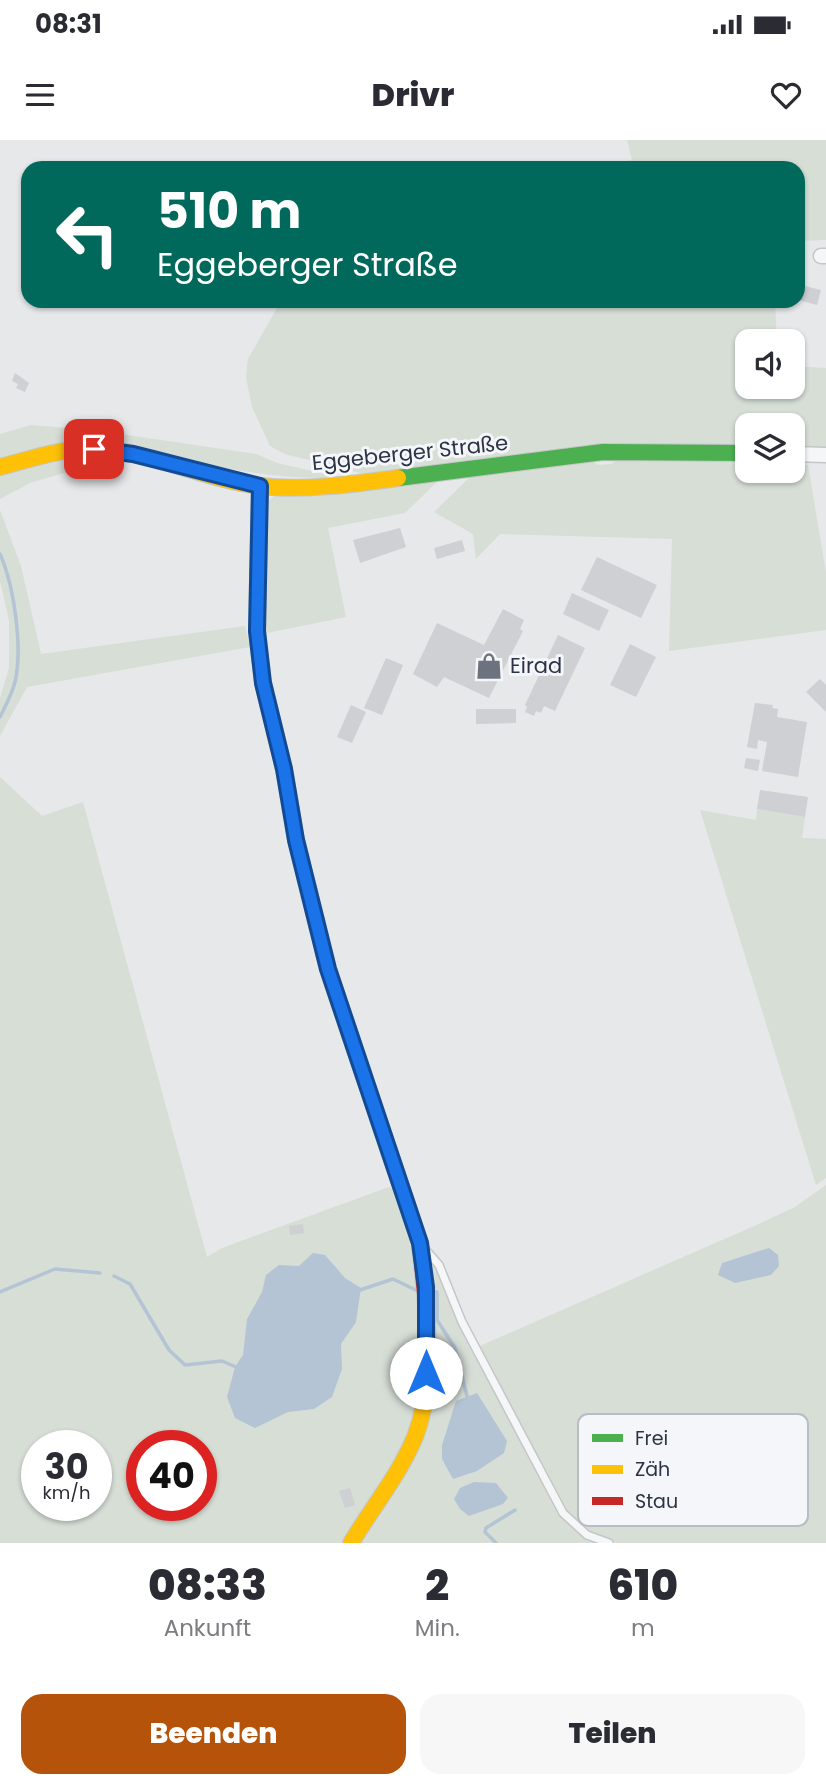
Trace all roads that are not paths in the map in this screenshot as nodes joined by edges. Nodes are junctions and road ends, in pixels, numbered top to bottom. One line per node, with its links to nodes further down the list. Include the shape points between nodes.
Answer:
1 (735, 453): 5 (street, Eggeberger Straße, via 603,452 346,485)
2 (805, 454): 3 (street)
3 (826, 455)
4 (0, 467): 5 (street, Eggeberger Straße, via 58,452 94,449 133,454)
5 (260, 486): 6 (street, via 257,631 263,683 296,840 328,969)
6 (420, 1243): 7 (street, via 426,1293 426,1397 416,1435); 8 (lane, via 439,1265 462,1322 563,1513 587,1535)
7 (351, 1543)
8 (609, 1543)

